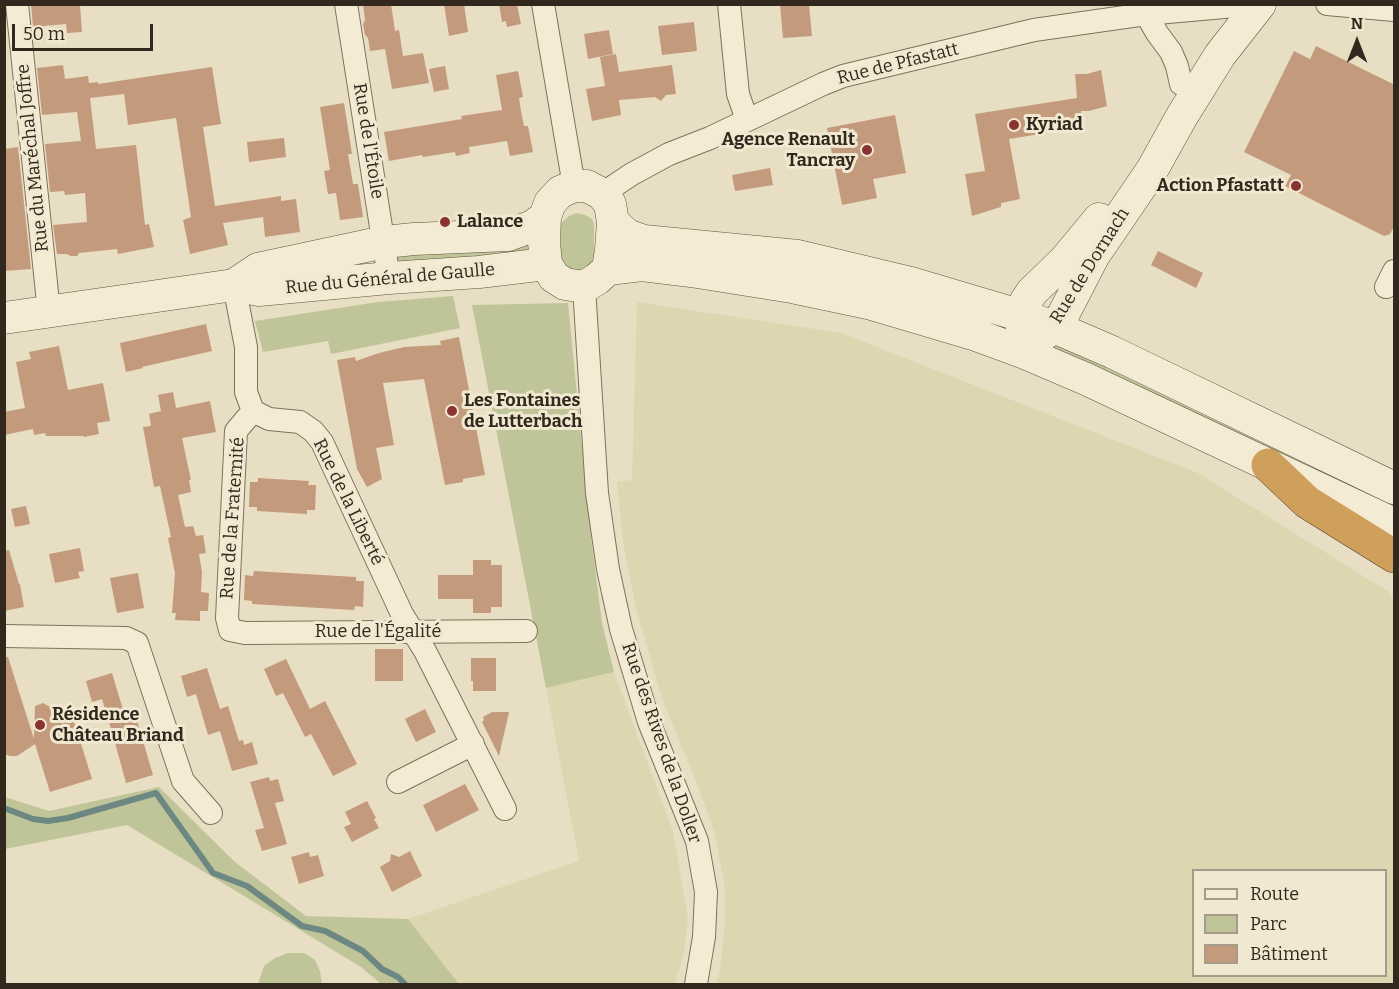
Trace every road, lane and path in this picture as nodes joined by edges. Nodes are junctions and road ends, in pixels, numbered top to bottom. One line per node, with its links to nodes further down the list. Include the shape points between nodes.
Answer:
1 (18, 4): 18 (street, Rue du Maréchal Joffre)
2 (346, 4): 13 (street, Rue de l'Étoile)
3 (543, 4): 11 (street)
4 (729, 4): 10 (street, via 738,94)
5 (1326, 4): 7 (street)
6 (1245, 5): 8 (street, Rue de Pfastatt); 9 (main road, Rue de Dornach, via 1207,45); 21 (main road, Rue de Dornach, via 1152,170 1094,255)
7 (1395, 10)
8 (1146, 14): 9 (street, via 1171,52); 10 (street, Rue de Pfastatt, via 1034,30 865,70 823,84)
9 (1181, 84): 19 (main road, Rue de Dornach, via 1136,165 1103,213 1065,260 1032,292)
10 (747, 120): 11 (street, Rue de Pfastatt, via 653,162)
11 (597, 201): 12 (main road, via 560,192); 16 (main road, via 611,250); 19 (main road, via 627,235 644,241 798,256 911,283)
12 (545, 217): 13 (main road, Rue du Général de Gaulle, via 508,235); 14 (main road)
13 (384, 242): 15 (street, Rue de l'Étoile); 17 (main road, Rue du Général de Gaulle, via 258,269)
14 (546, 264): 15 (main road, Rue du Général de Gaulle); 16 (main road, via 554,277 565,284)
15 (389, 278): 17 (main road, Rue du Général de Gaulle, via 259,290)
16 (596, 278): 22 (main road, via 642,265 792,287 868,303); 36 (street, Rue des Rives de la Doller, via 597,493 621,629 649,722 697,841 706,892)
17 (234, 285): 18 (main road, Rue du Général de Gaulle); 23 (street, via 246,348 246,392)
18 (49, 312): 20 (main road, Rue du Général de Gaulle)
19 (1019, 315): 21 (main road); 22 (main road, Rue de Dornach)
20 (4, 318)
21 (1054, 327): 22 (main road, Rue de Dornach); 25 (main road)
22 (1025, 353): 24 (main road)
23 (253, 411): 28 (street, Rue de la Fraternité, via 236,431 226,618); 29 (street, Rue de la Liberté, via 269,419 300,422 321,442)
24 (1268, 465): 26 (main road); 27 (highway, via 1307,502)
25 (1395, 488)
26 (1395, 524)
27 (1395, 556)
28 (230, 630): 29 (street, Rue de l'Égalité)
29 (412, 631): 30 (street, Rue de l'Égalité); 32 (street, Rue de la Liberté)
30 (526, 631)
31 (4, 636): 35 (street, via 126,638 138,643 183,781)
32 (473, 744): 33 (street); 34 (street, Rue de la Liberté)
33 (398, 782)
34 (505, 810)
35 (211, 813)
36 (696, 984)

